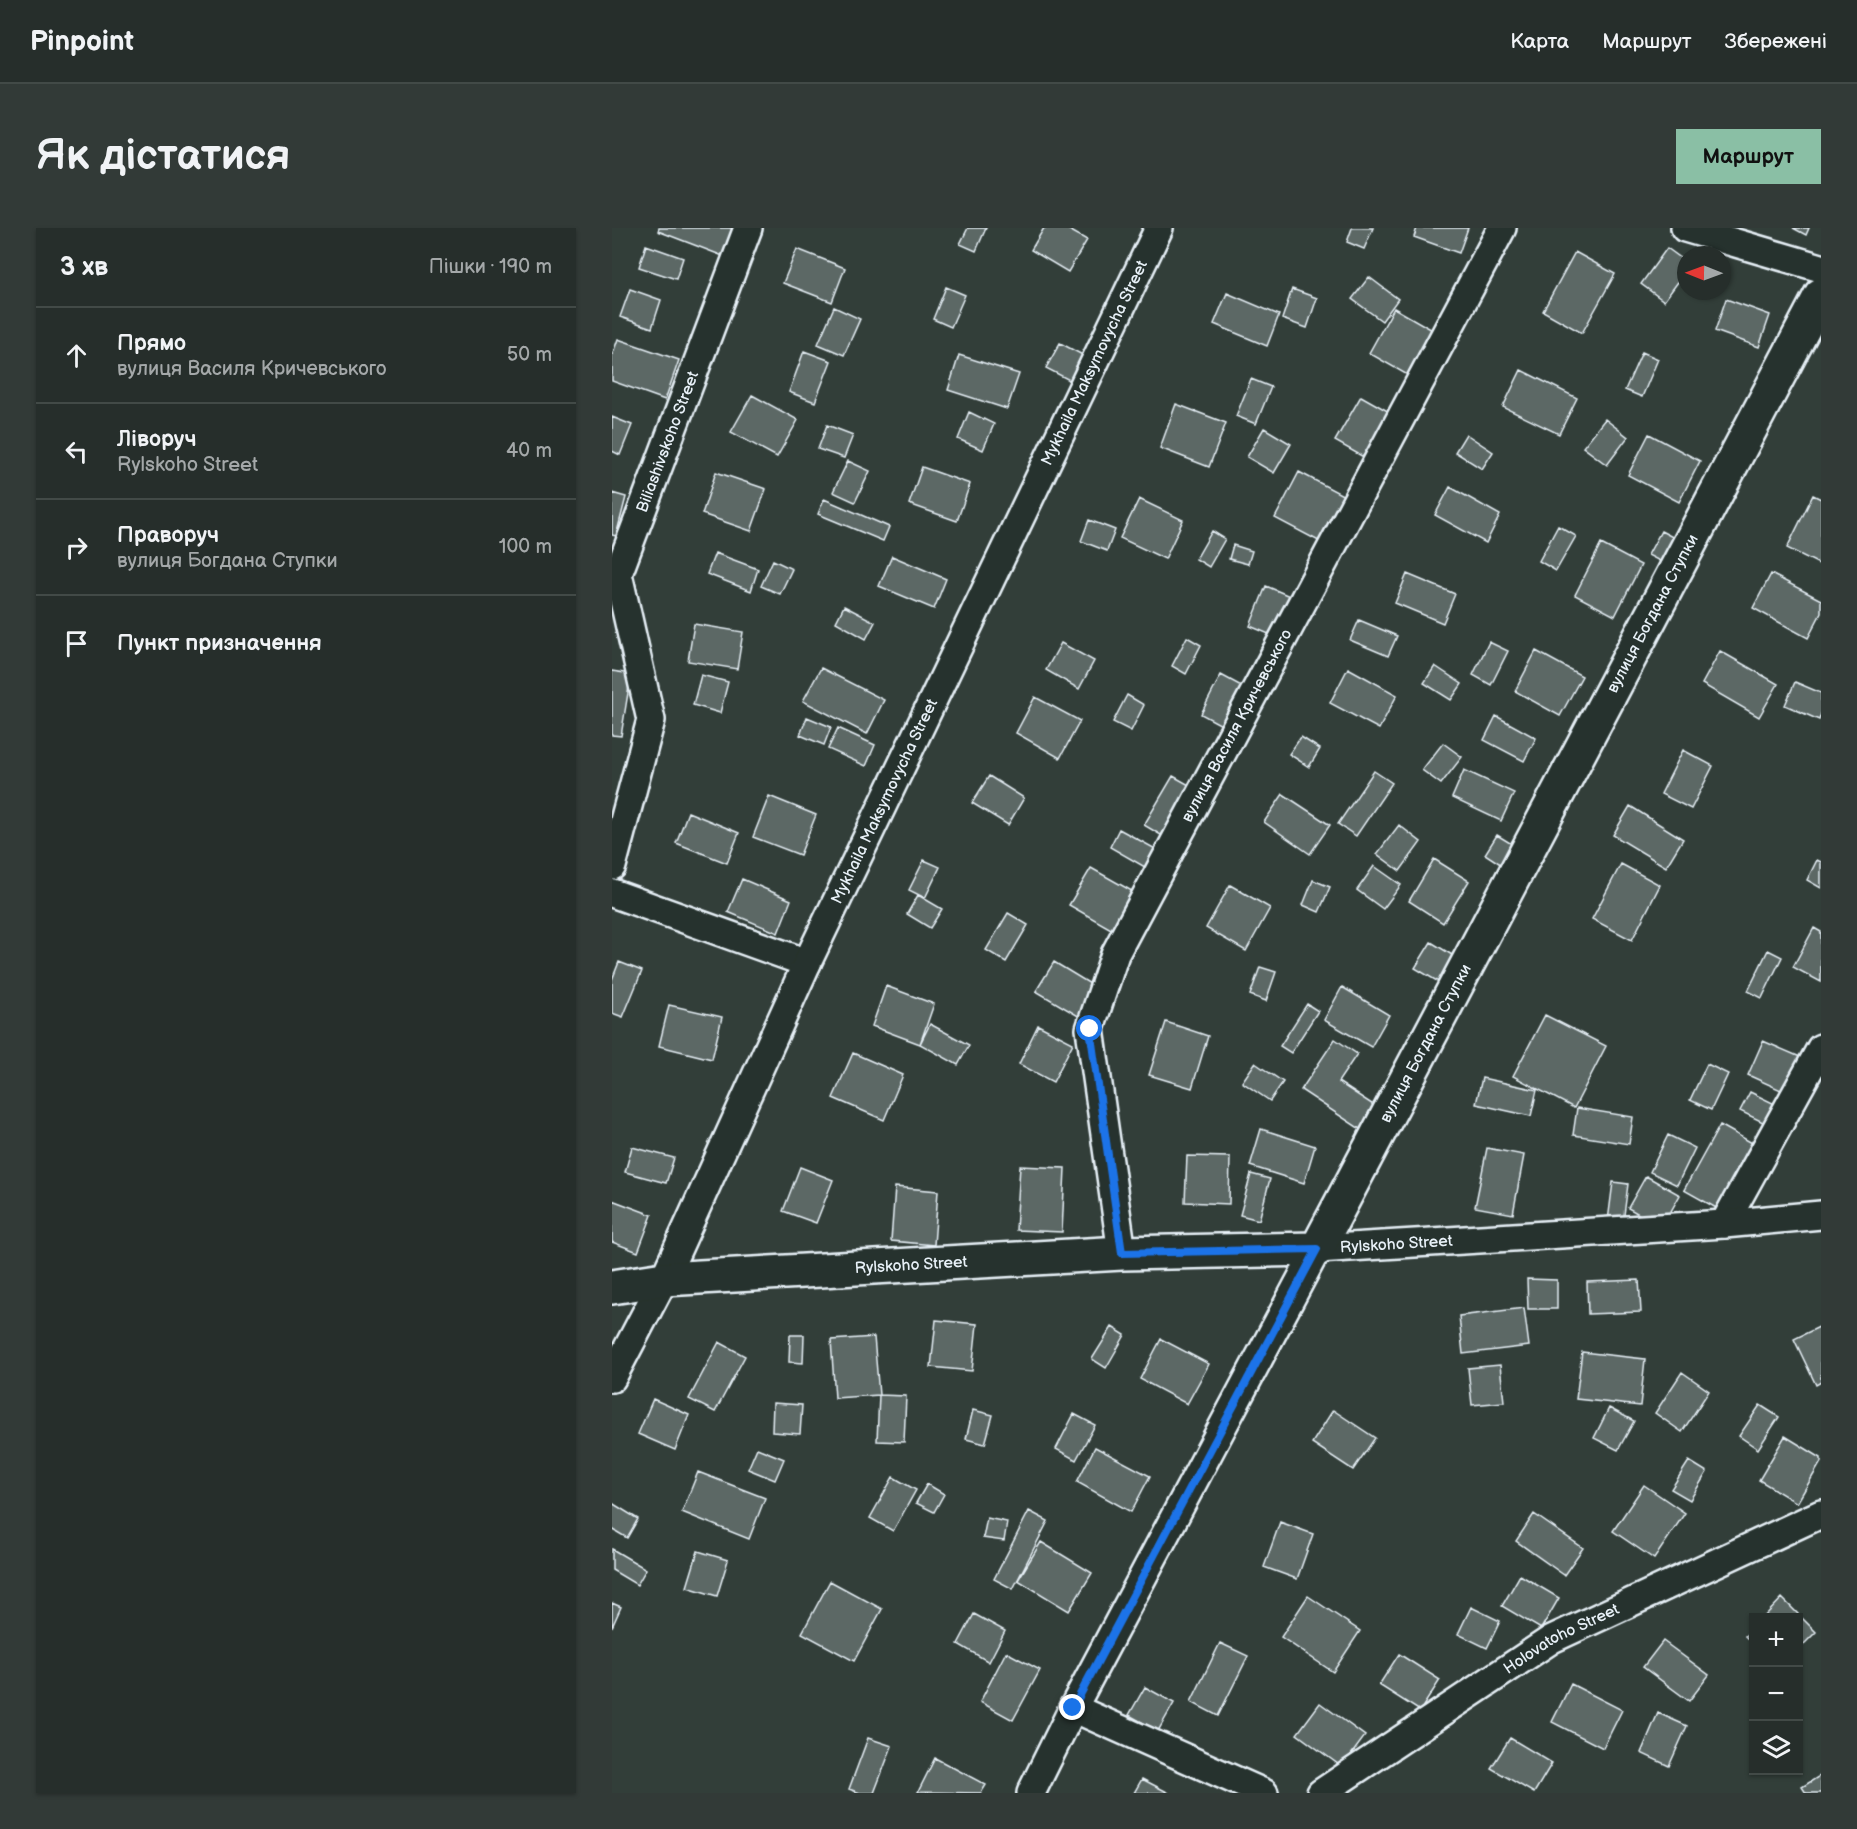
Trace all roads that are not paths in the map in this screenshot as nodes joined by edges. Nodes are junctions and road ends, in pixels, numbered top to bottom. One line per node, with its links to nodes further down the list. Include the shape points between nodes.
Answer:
1 (748, 228): 7 (street, Biliashivskoho Street, via 618,573 651,720)
2 (1159, 228): 9 (street, Mykhaila Maksymovycha Street)
3 (1502, 228): 14 (street, вулиця Василя Кричевського, via 1115,954 1090,1029)
4 (1685, 228): 5 (street)
5 (1821, 268)
6 (1821, 295): 13 (street, вулиця Богдана Ступки)
7 (612, 866)
8 (612, 894): 9 (street)
9 (807, 963): 15 (street, Mykhaila Maksymovycha Street)
10 (1821, 1048): 12 (street)
11 (1821, 1215): 12 (street, Rylskoho Street)
12 (1724, 1224): 13 (street, Rylskoho Street)
13 (1317, 1249): 14 (street, Rylskoho Street); 19 (street, вулиця Богдана Ступки)
14 (1122, 1253): 15 (street, Rylskoho Street)
15 (664, 1279): 16 (street, Rylskoho Street); 17 (street, Mykhaila Maksymovycha Street)
16 (612, 1287)
17 (612, 1378)
18 (1821, 1514): 22 (street, Holovatoho Street, via 1552,1639)
19 (1073, 1708): 20 (street, вулиця Богдана Ступки); 21 (street)
20 (1031, 1793)
21 (1264, 1793)
22 (1321, 1793)

